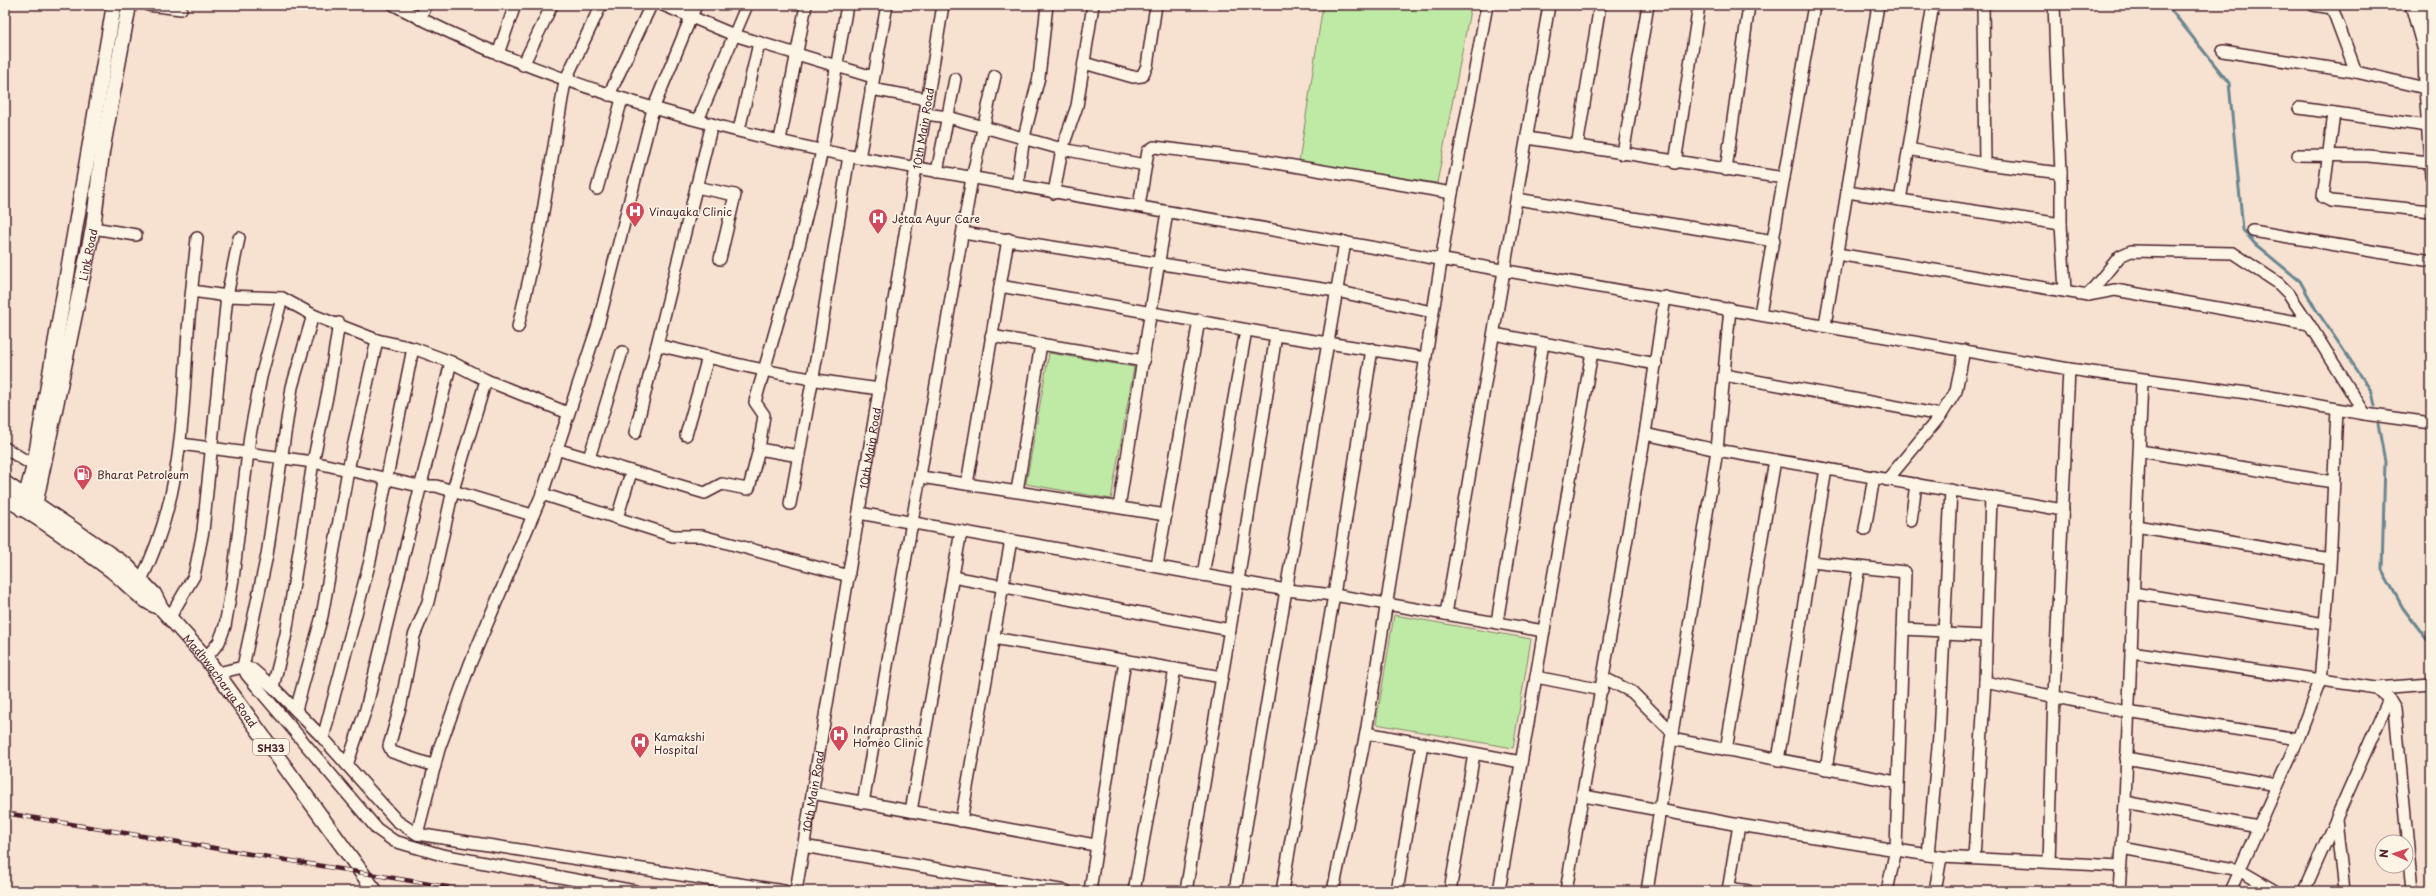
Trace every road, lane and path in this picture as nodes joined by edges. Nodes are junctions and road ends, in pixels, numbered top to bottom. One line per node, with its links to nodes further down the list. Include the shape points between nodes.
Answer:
1 (114, 5): 181 (main road)
2 (129, 5): 101 (main road, Link Road, via 102,152)
3 (148, 5): 35 (street)
4 (394, 5): 37 (street)
5 (426, 5): 37 (street)
6 (515, 5): 42 (street)
7 (552, 5): 45 (street)
8 (601, 5): 51 (street)
9 (651, 5): 54 (street)
10 (663, 5): 36 (street)
11 (696, 5): 36 (street)
12 (747, 5): 38 (street)
13 (806, 5): 43 (street)
14 (846, 5): 46 (street)
15 (887, 5): 49 (street)
16 (943, 5): 56 (street, 10th Main Road)
17 (1047, 5): 67 (street, via 1039,77)
18 (1093, 5): 44 (street)
19 (1156, 5): 44 (street, via 1147,66 1142,76 1133,77)
20 (1487, 5): 94 (street)
21 (1549, 5): 68 (street)
22 (1600, 5): 70 (street)
23 (1648, 5): 74 (street)
24 (1699, 5): 79 (street)
25 (1750, 5): 83 (street)
26 (1814, 5): 88 (street)
27 (1878, 5): 92 (street)
28 (1933, 5): 72 (street)
29 (1983, 5): 80 (street)
30 (2054, 5): 85 (street)
31 (2313, 5): 34 (street)
32 (2411, 5): 52 (street, via 2424,51)
33 (2420, 5): 40 (street)
34 (2331, 6): 47 (street)
35 (181, 9)
36 (690, 17): 38 (street); 58 (street)
37 (420, 19): 42 (street)
38 (734, 35): 39 (street); 62 (street)
39 (759, 43): 43 (street); 66 (street)
40 (2431, 43)
41 (2223, 51): 47 (street)
42 (498, 54): 45 (street)
43 (796, 54): 46 (street); 69 (street)
44 (1084, 63): 71 (street, via 1077,106)
45 (523, 65): 51 (street)
46 (836, 67): 49 (street); 73 (street)
47 (2356, 72): 52 (street)
48 (995, 76): 65 (street)
49 (873, 77): 53 (street)
50 (955, 79): 61 (street)
51 (565, 80): 54 (street); 133 (street, via 539,235)
52 (2425, 88): 63 (street)
53 (871, 89): 56 (street); 77 (street)
54 (609, 95): 55 (street)
55 (622, 99): 58 (street); 91 (street)
56 (928, 99): 60 (street, 10th Main Road)
57 (2299, 108): 59 (street)
58 (653, 109): 62 (street); 161 (street, via 598,325)
59 (2334, 113): 63 (street); 76 (street)
60 (925, 114): 61 (street); 82 (street, 10th Main Road)
61 (948, 117): 65 (street); 84 (street)
62 (698, 120): 64 (street)
63 (2429, 120): 78 (street)
64 (712, 124): 66 (street); 90 (street)
65 (985, 127): 67 (street); 87 (street)
66 (739, 130): 69 (street)
67 (1024, 137): 71 (street); 89 (street)
68 (1527, 138): 70 (street); 95 (street)
69 (780, 140): 73 (street)
70 (1577, 147): 74 (street)
71 (1062, 149): 81 (street); 93 (street)
72 (1909, 149): 80 (street); 96 (street)
73 (822, 151): 77 (street); 154 (street, via 795,262)
74 (1623, 154): 79 (street)
75 (2298, 155): 76 (street)
76 (2329, 155): 78 (street); 98 (street, via 2323,191 2327,200)
77 (854, 157): 82 (street); 158 (street)
78 (2430, 162): 86 (street)
79 (1675, 163): 83 (street)
80 (1985, 164): 85 (street)
81 (1145, 165): 94 (street, via 1148,151 1154,147 1253,159); 97 (street)
82 (916, 169): 84 (street); 159 (street, 10th Main Road)
83 (1726, 170): 88 (street)
84 (937, 172): 87 (street)
85 (2061, 173): 100 (street)
86 (2431, 177)
87 (972, 178): 89 (street); 103 (street)
88 (1784, 178): 108 (street)
89 (1017, 186): 93 (street)
90 (696, 187): 111 (street, via 734,195); 142 (street)
91 (597, 189)
92 (1847, 192): 96 (street); 110 (street)
93 (1054, 193): 97 (street)
94 (1452, 193): 112 (street)
95 (1517, 199): 108 (street); 115 (street)
96 (1900, 200): 100 (street)
97 (1139, 206): 99 (street)
98 (2431, 211)
99 (1167, 212): 109 (street); 114 (street)
100 (2061, 224): 119 (street)
101 (93, 228): 104 (street); 203 (main road, Link Road)
102 (2253, 232): 113 (street)
103 (963, 233): 107 (street); 184 (street)
104 (136, 234)
105 (197, 238): 117 (street)
106 (240, 238): 121 (street)
107 (1008, 239): 114 (street); 116 (street)
108 (1774, 241): 127 (street)
109 (1344, 242): 112 (street); 118 (street)
110 (1837, 254): 119 (street); 132 (street)
111 (720, 259)
112 (1441, 259): 115 (street); 126 (street)
113 (2431, 261)
114 (1160, 264): 118 (street); 125 (street)
115 (1505, 271): 122 (street); 135 (street)
116 (1000, 286): 125 (street); 137 (street)
117 (192, 291): 121 (street); 168 (street)
118 (1336, 291): 126 (street); 139 (street)
119 (2065, 291): 120 (street)
120 (2088, 295): 131 (street, via 2115,290); 131 (street, via 2120,256 2131,251 2234,253 2278,283 2289,294)
121 (226, 296): 123 (street); 170 (street)
122 (1665, 297): 124 (street); 152 (street)
123 (282, 298): 128 (street); 175 (street, via 261,377)
124 (1730, 308): 127 (street); 155 (street)
125 (1152, 311): 129 (street); 150 (street)
126 (1432, 312): 149 (street)
127 (1760, 314): 132 (street)
128 (313, 315): 130 (street); 177 (street, via 292,387)
129 (1199, 320): 134 (street); 206 (street)
130 (339, 323): 138 (street); 180 (street, via 328,392)
131 (2309, 324): 162 (street)
132 (1825, 325): 145 (street)
133 (518, 327)
134 (1246, 330): 136 (street); 219 (street)
135 (1494, 334): 140 (street); 230 (street)
136 (1276, 335): 139 (street); 223 (street)
137 (991, 336): 141 (street); 191 (street)
138 (377, 340): 143 (street); 183 (street)
139 (1326, 342): 144 (street); 225 (street)
140 (1543, 343): 147 (street); 231 (street)
141 (1041, 344): 150 (street); 196 (street)
142 (657, 345): 148 (street); 165 (street)
143 (412, 348): 151 (street); 186 (street)
144 (1372, 349): 149 (street); 227 (street)
145 (1964, 350): 153 (street); 163 (street, via 1956,391)
146 (622, 352): 178 (street)
147 (1592, 352): 152 (street); 235 (street)
148 (708, 357): 154 (street); 167 (street)
149 (1425, 358): 228 (street)
150 (1144, 360): 202 (street)
151 (451, 362): 156 (street); 193 (street)
152 (1656, 364): 166 (street)
153 (2069, 368): 157 (street); 204 (street)
154 (764, 372): 158 (street); 172 (street, via 754,404 764,415)
155 (1724, 375): 163 (street); 173 (street)
156 (486, 380): 161 (street); 194 (street)
157 (2142, 380): 160 (street, via 2247,393); 174 (street)
158 (812, 381): 159 (street); 176 (street)
159 (880, 389): 205 (street, 10th Main Road)
160 (2337, 409): 162 (street); 189 (street)
161 (568, 413): 171 (street)
162 (2365, 414): 164 (street)
163 (1941, 415): 188 (street)
164 (2431, 423)
165 (634, 433)
166 (1645, 434): 173 (street); 247 (street)
167 (686, 435)
168 (181, 444): 170 (street); 222 (street, via 172,497 152,559)
169 (5, 448): 181 (street)
170 (211, 449): 175 (street); 229 (street, via 203,531 194,576)
171 (556, 449): 178 (street); 198 (street)
172 (759, 449): 176 (street); 178 (street, via 748,489 722,484 705,493)
173 (1717, 450): 179 (street); 259 (street)
174 (2140, 450): 189 (street); 211 (street)
175 (248, 452): 177 (street); 240 (street, via 225,626 219,642)
176 (799, 456): 201 (street)
177 (282, 458): 180 (street); 242 (street, via 267,555)
178 (589, 458)
179 (1774, 460): 182 (street); 263 (street)
180 (312, 462): 183 (street); 251 (street, via 286,634)
181 (34, 466): 197 (main road)
182 (1826, 469): 185 (street); 216 (street)
183 (348, 470): 186 (street); 256 (street, via 322,616)
184 (921, 476): 191 (street); 210 (street)
185 (1874, 477): 188 (street); 212 (street)
186 (386, 478): 193 (street); 260 (street, via 370,561)
187 (629, 479): 208 (street)
188 (1887, 480): 192 (street)
189 (2333, 482): 215 (street)
190 (5, 483): 197 (main road, Madhwacharya Road / SH33)
191 (967, 484): 196 (street)
192 (1916, 484): 195 (street); 209 (street)
193 (419, 486): 194 (street); 268 (street, via 366,709)
194 (453, 490): 207 (street); 269 (street, via 428,602 414,636 401,704 389,746 392,752)
195 (1951, 490): 199 (street); 236 (street)
196 (1017, 491): 202 (street)
197 (24, 494): 203 (main road, Madhwacharya Road / SH33)
198 (542, 494): 207 (street); 208 (street)
199 (1991, 497): 204 (street); 237 (street)
200 (5, 498): 203 (main road, Madhwacharya Road)
201 (790, 504)
202 (1119, 507): 206 (street)
203 (31, 509): 222 (main road, Madhwacharya Road / SH33, via 126,565); 229 (main road, Madhwacharya Road, via 121,578 150,604)
204 (2063, 510): 254 (street)
205 (859, 513): 210 (street); 220 (street, 10th Main Road)
206 (1166, 515): 217 (street)
207 (532, 516): 269 (street, via 470,664)
208 (617, 518): 220 (street, via 673,536 702,536)
209 (1911, 521)
210 (913, 522): 213 (street); 276 (street)
211 (2136, 526): 215 (street); 226 (street)
212 (1865, 529)
213 (961, 531): 214 (street); 221 (street)
214 (1010, 540): 217 (street); 224 (street)
215 (2330, 558): 232 (street)
216 (1811, 562): 218 (street); 266 (street)
217 (1158, 566): 219 (street)
218 (1859, 567): 233 (street, via 1905,572); 270 (street)
219 (1203, 575): 223 (street)
220 (849, 576): 273 (street, 10th Main Road)
221 (952, 577): 224 (street); 278 (street)
222 (141, 580): 229 (main road, Madhwacharya Road / SH33, via 154,594)
223 (1238, 581): 225 (street); 234 (street)
224 (1002, 587): 234 (street); 238 (street)
225 (1286, 590): 227 (street); 303 (street)
226 (2133, 593): 232 (street); 239 (street)
227 (1334, 595): 228 (street); 304 (street)
228 (1388, 604): 230 (street); 258 (street)
229 (165, 613): 240 (main road, Madhwacharya Road / SH33)
230 (1446, 614): 231 (street)
231 (1497, 622): 235 (street)
232 (2325, 624): 248 (street)
233 (1903, 629): 236 (street); 271 (street)
234 (1230, 630): 245 (street)
235 (1544, 630): 246 (street)
236 (1944, 632): 237 (street); 288 (street, via 1939,736)
237 (1986, 636): 249 (street)
238 (993, 638): 241 (street); 280 (street)
239 (2131, 652): 248 (street); 257 (street)
240 (206, 658): 244 (main road, Madhwacharya Road / SH33)
241 (1125, 660): 243 (street); 284 (street)
242 (243, 667): 244 (street); 251 (street, via 252,669); 296 (street, via 247,675 377,829 394,840 442,855)
243 (1175, 669): 245 (street); 301 (street)
244 (218, 673): 295 (main road, Madhwacharya Road / SH33)
245 (1222, 677): 302 (street)
246 (1536, 677): 253 (street); 267 (street)
247 (1604, 678): 253 (street); 259 (street, via 1632,692)
248 (2320, 681): 252 (street); 261 (street)
249 (1985, 682): 254 (street); 290 (street)
250 (2431, 684): 252 (street)
251 (274, 687): 256 (street)
252 (2376, 688): 255 (street)
253 (1602, 690): 274 (street)
254 (2054, 696): 257 (street); 291 (street)
255 (2389, 699): 279 (street); 319 (street, via 2395,709)
256 (296, 710): 260 (street)
257 (2127, 712): 261 (street); 265 (street)
258 (1366, 733): 262 (street); 305 (street)
259 (1672, 736): 263 (street); 277 (street)
260 (323, 738): 268 (street)
261 (2298, 739): 272 (street)
262 (1422, 744): 264 (street); 306 (street)
263 (1726, 750): 266 (street)
264 (1474, 754): 267 (street); 307 (street)
265 (2126, 758): 272 (street); 275 (street)
266 (1778, 760): 270 (street)
267 (1521, 762): 308 (street)
268 (346, 765): 283 (street, via 397,821)
269 (435, 766): 283 (street)
270 (1826, 769): 271 (street)
271 (1896, 782): 287 (street)
272 (2277, 784): 282 (street)
273 (812, 793): 276 (street); 285 (street, 10th Main Road)
274 (1584, 796): 277 (street); 309 (street)
275 (2125, 802): 282 (street); 286 (street)
276 (863, 803): 278 (street)
277 (1658, 809): 281 (street); 310 (street)
278 (910, 812): 280 (street)
279 (2336, 820): 317 (street); 318 (street)
280 (961, 821): 284 (street)
281 (1739, 825): 287 (street); 294 (street)
282 (2258, 827): 293 (street)
283 (417, 834): 297 (street)
284 (1095, 845): 300 (street)
285 (803, 846): 298 (street, 10th Main Road); 299 (street)
286 (2122, 848): 292 (street); 293 (street)
287 (1896, 849): 288 (street); 312 (street)
288 (1928, 855): 289 (street)
289 (1940, 856): 290 (street); 313 (street)
290 (1974, 858): 291 (street)
291 (2049, 862): 292 (street)
292 (2120, 866): 314 (street)
293 (2239, 870): 315 (street); 316 (street)
294 (1728, 890): 311 (street)
295 (375, 891)
296 (635, 891)
297 (784, 891)
298 (796, 891)
299 (1066, 891)
300 (1090, 891)
301 (1134, 891)
302 (1186, 891)
303 (1235, 891)
304 (1282, 891)
305 (1334, 891)
306 (1397, 891)
307 (1450, 891)
308 (1499, 891)
309 (1566, 891)
310 (1647, 891)
311 (1748, 891)
312 (1887, 891)
313 (1935, 891)
314 (2119, 891)
315 (2230, 891)
316 (2275, 891)
317 (2304, 891)
318 (2344, 891)
319 (2412, 891)

